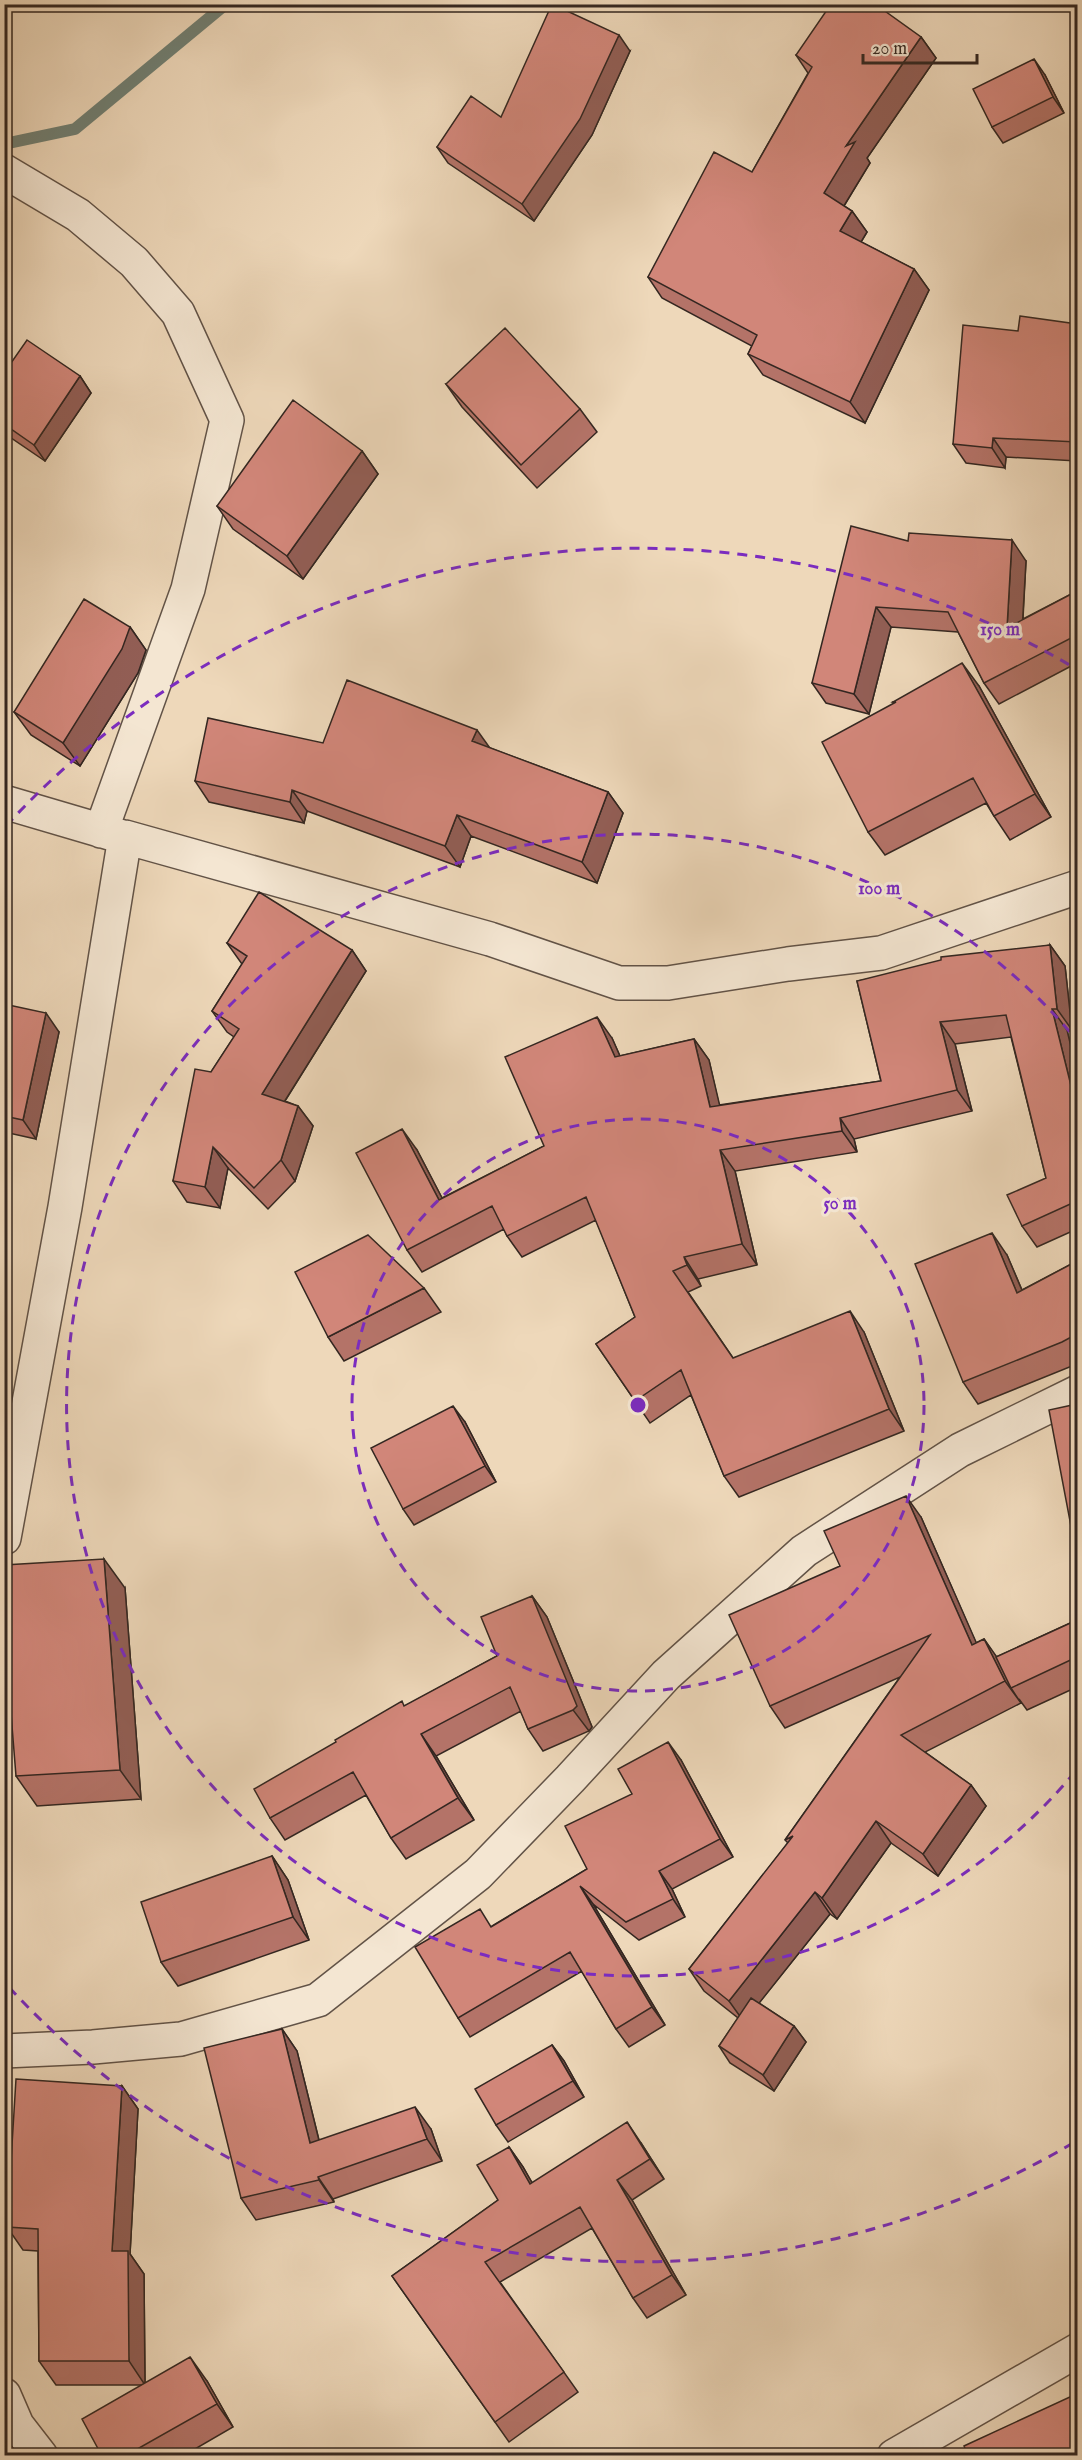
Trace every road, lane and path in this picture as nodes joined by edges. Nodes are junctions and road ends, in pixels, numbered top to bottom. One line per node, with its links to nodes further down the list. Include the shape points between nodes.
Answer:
1 (4, 171): 3 (street, via 78,215 134,262 178,313 226,420 189,589)
2 (4, 802): 3 (street)
3 (113, 834): 4 (street, via 490,939 619,983 668,983 881,953); 6 (street, via 64,1207)
4 (1077, 887)
5 (1077, 1392): 7 (street, via 960,1450 804,1551 666,1675 478,1874 318,2000 181,2039 93,2048)
6 (4, 1538)
7 (4, 2051)
8 (1077, 2350): 11 (street)
9 (4, 2395): 10 (street, via 17,2425)
10 (41, 2456)
11 (894, 2456)

